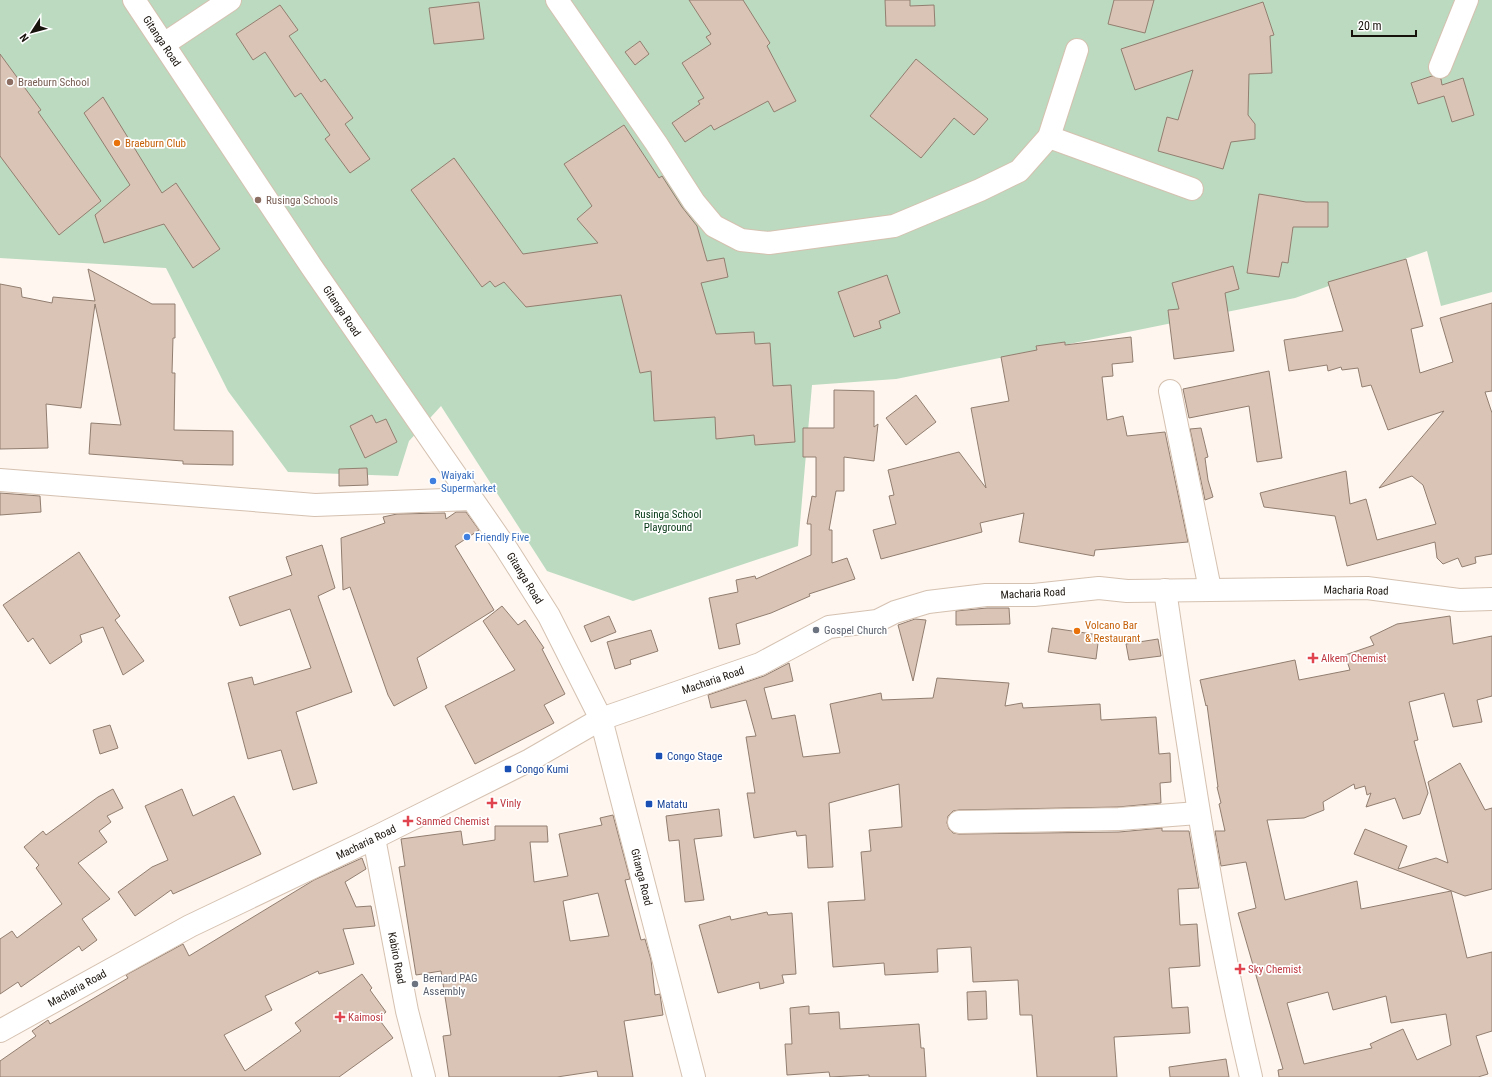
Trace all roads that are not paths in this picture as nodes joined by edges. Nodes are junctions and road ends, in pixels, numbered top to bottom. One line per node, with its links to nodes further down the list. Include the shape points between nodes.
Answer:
1 (134, 0): 5 (street, Gitanga Road)
2 (230, 0): 5 (street)
3 (556, 0): 8 (street, via 694,202 714,226 741,240 769,243 894,226 1018,172)
4 (1467, 0): 7 (street)
5 (164, 44): 12 (street, Gitanga Road, via 311,266)
6 (1077, 50): 8 (street)
7 (1440, 67)
8 (1048, 137): 9 (street)
9 (1192, 189)
10 (1170, 391): 13 (street)
11 (0, 480): 12 (street, via 315,505)
12 (471, 499): 16 (street, Gitanga Road, via 549,616)
13 (1210, 589): 14 (street, Macharia Road); 15 (street, Macharia Road, via 1367,588 1459,600)
14 (1165, 590): 16 (street, Macharia Road, via 1127,591 1099,588 1034,595 986,595 928,602 895,612 877,621 829,627 760,664); 17 (street)
15 (1492, 599)
16 (602, 719): 19 (street, Macharia Road, via 530,760); 22 (street, Gitanga Road)
17 (1198, 813): 18 (street, via 1119,819); 23 (street, via 1222,946)
18 (959, 822)
19 (374, 838): 20 (street, Macharia Road, via 190,926); 21 (street, Kabiro Road, via 407,1011)
20 (0, 1031)
21 (424, 1077)
22 (694, 1077)
23 (1251, 1077)

